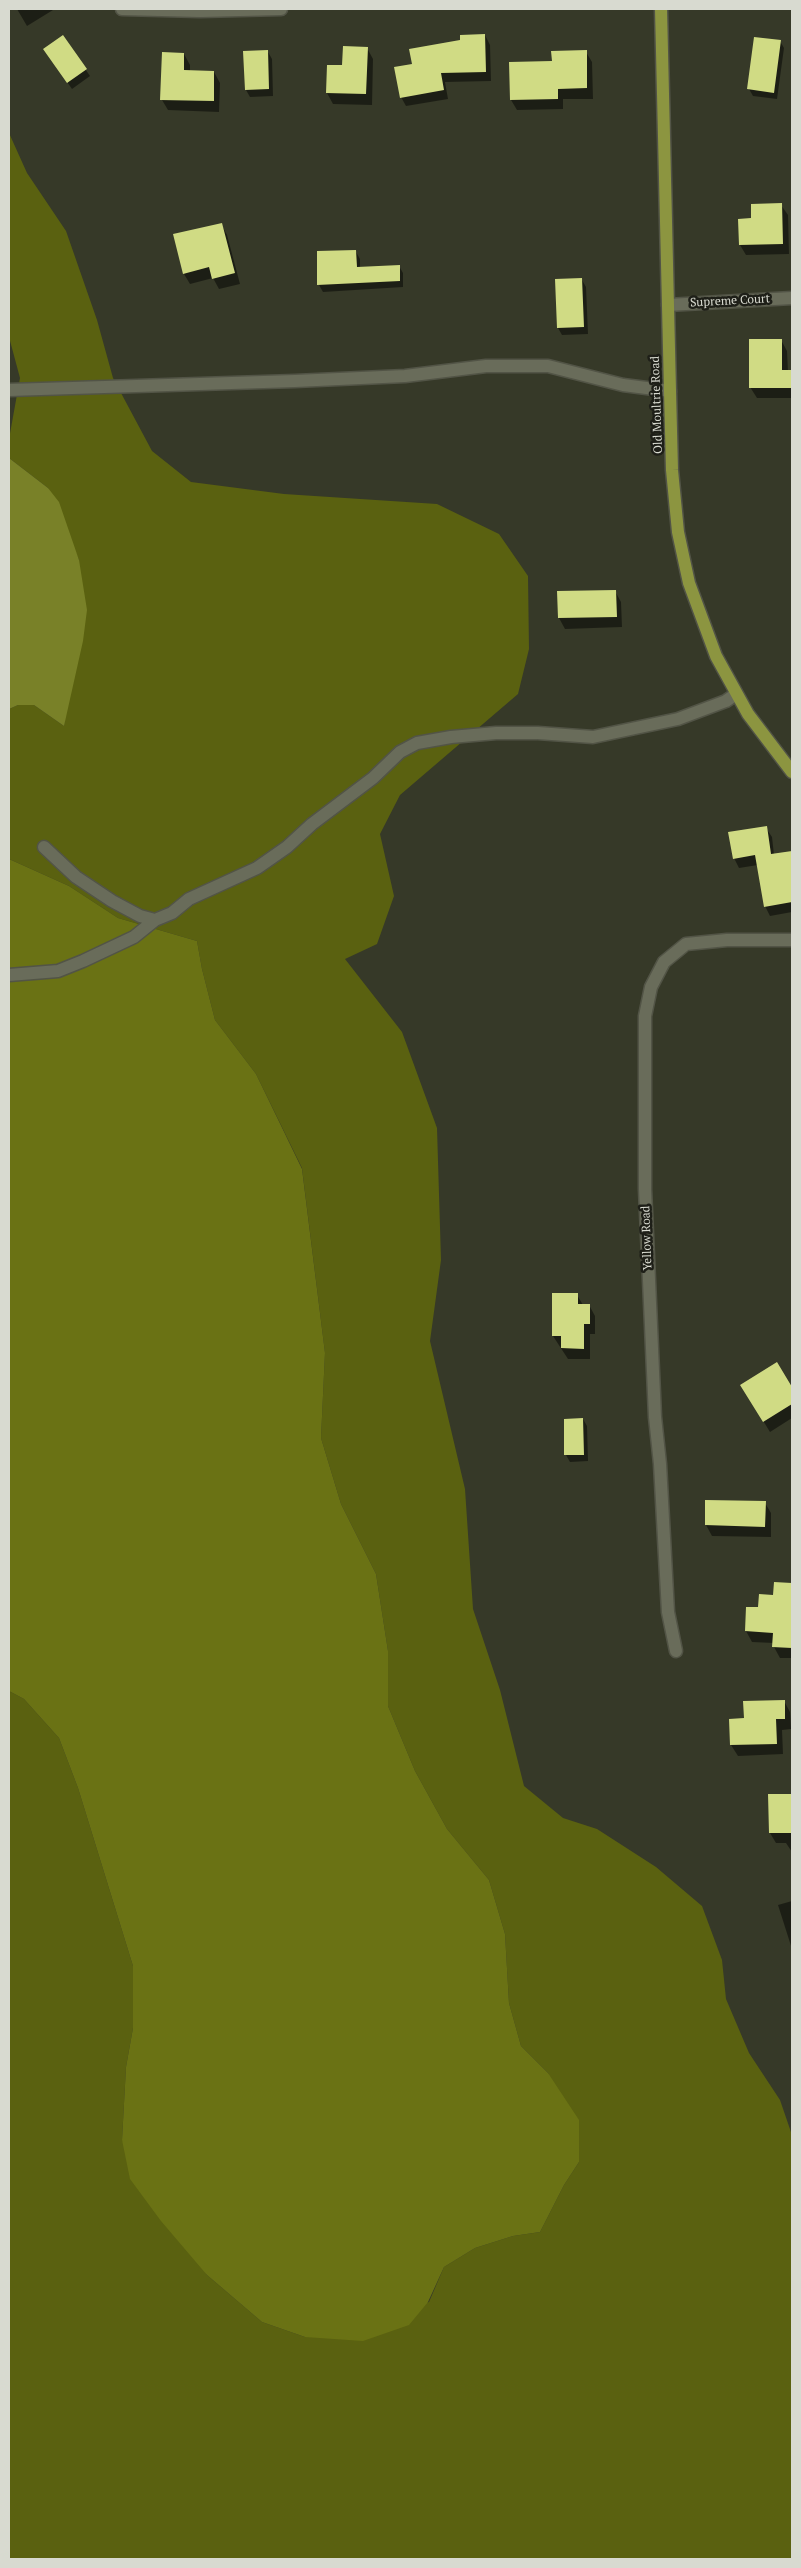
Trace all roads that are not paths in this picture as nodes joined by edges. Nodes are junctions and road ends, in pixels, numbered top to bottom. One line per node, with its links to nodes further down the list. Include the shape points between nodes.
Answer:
1 (122, 9): 2 (street)
2 (281, 9)
3 (661, 9): 5 (main road, Old Moultrie Road)
4 (792, 298): 5 (street, Supreme Court)
5 (668, 305): 7 (main road, Old Moultrie Road)
6 (9, 390): 7 (street, via 295,381 405,376 486,366 548,366 623,385)
7 (670, 391): 8 (main road, Old Moultrie Road, via 678,532 689,583 716,656)
8 (736, 694): 9 (main road, Old Moultrie Road); 11 (street, via 726,701 678,718 593,737 496,733 416,743 400,752 373,778 257,868 190,899 172,913)
9 (792, 772)
10 (44, 847): 11 (street, via 76,877 112,901)
11 (155, 920): 13 (street, via 134,937 58,971)
12 (792, 940): 14 (street, Yellow Road, via 686,944 664,962 650,987 645,1016 645,1189 654,1416 660,1464 668,1612)
13 (9, 975)
14 (676, 1651)

